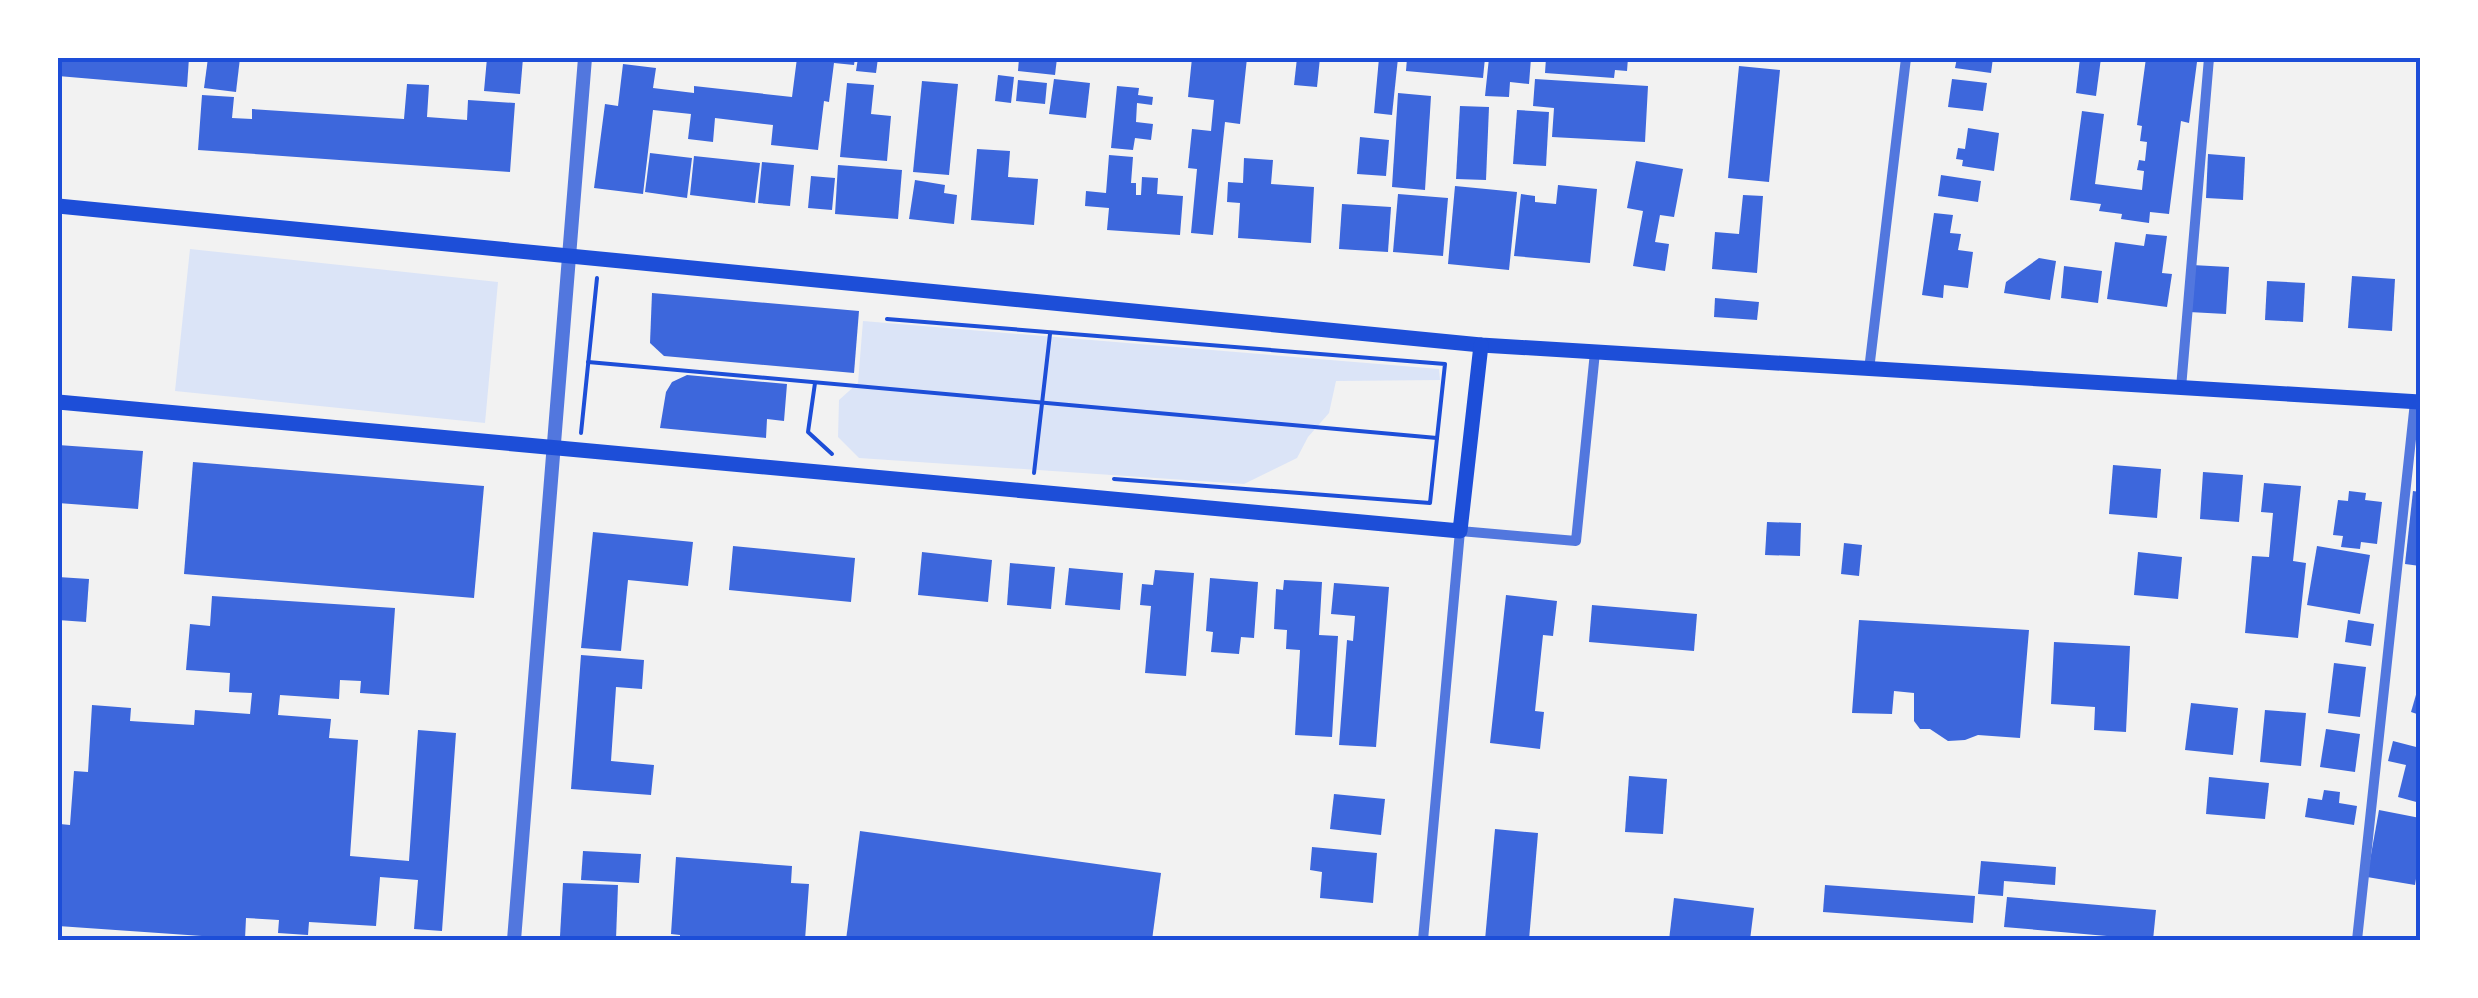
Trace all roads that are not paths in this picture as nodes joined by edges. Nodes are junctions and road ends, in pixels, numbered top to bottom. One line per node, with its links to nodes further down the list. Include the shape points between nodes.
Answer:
1 (586, 58): 5 (street)
2 (1906, 58): 8 (street)
3 (2209, 58): 9 (street)
4 (58, 206): 5 (main road)
5 (569, 256): 6 (main road); 12 (street)
6 (1481, 345): 7 (main road); 13 (main road)
7 (1596, 352): 8 (main road); 13 (street, via 1576,542)
8 (1868, 370): 9 (main road)
9 (2180, 388): 11 (main road)
10 (58, 402): 12 (main road)
11 (2418, 402): 16 (street)
12 (554, 450): 13 (main road); 14 (street)
13 (1460, 531): 15 (street)
14 (514, 940)
15 (1423, 940)
16 (2357, 940)

